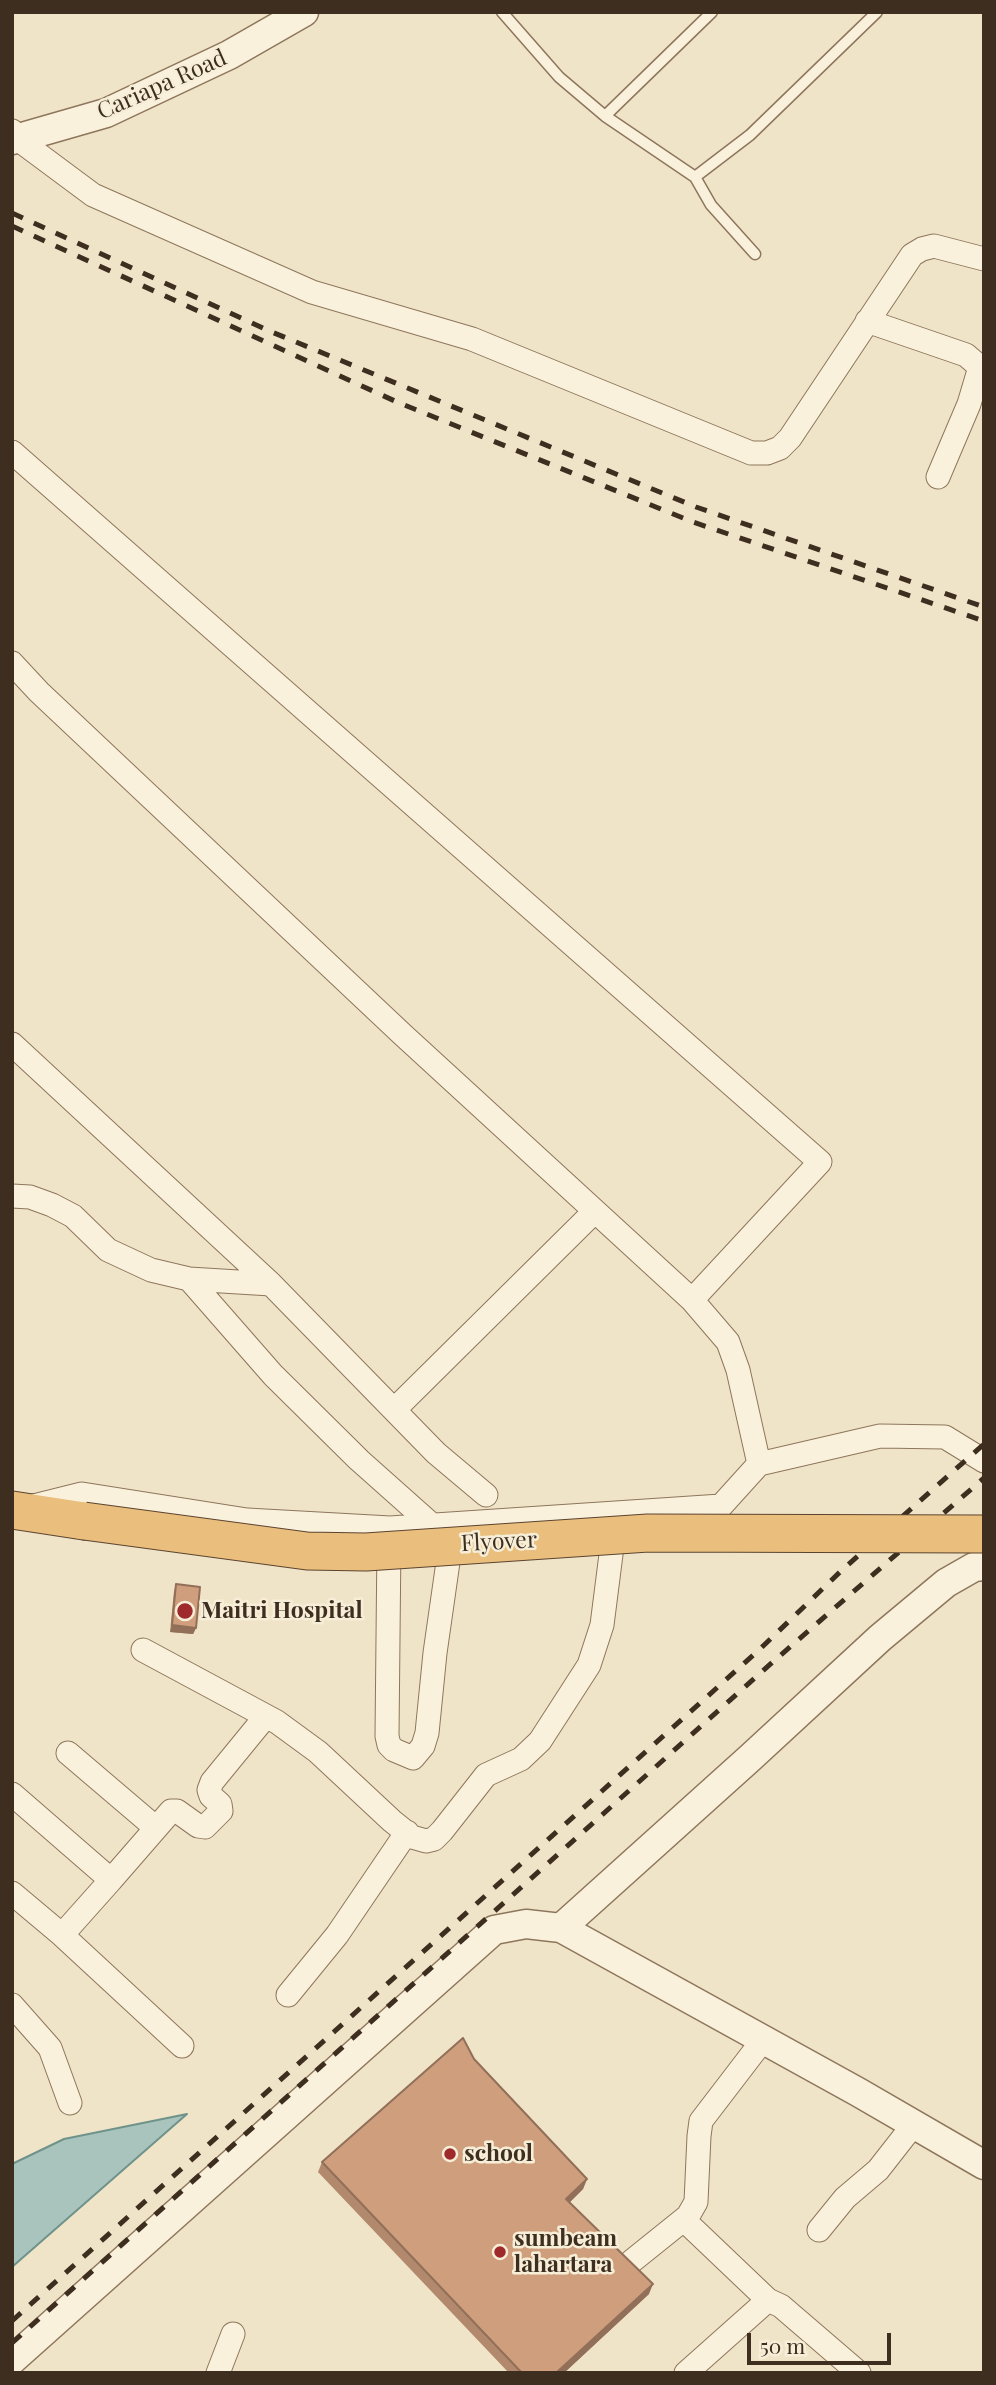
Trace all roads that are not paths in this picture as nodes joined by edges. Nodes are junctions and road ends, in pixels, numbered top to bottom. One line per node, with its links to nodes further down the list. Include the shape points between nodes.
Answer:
1 (304, 12): 6 (street, Cariapa Road, via 229,55 106,113)
2 (502, 12): 5 (lane, via 559,77)
3 (712, 12): 5 (lane)
4 (877, 12): 7 (lane, via 750,135)
5 (605, 116): 7 (lane)
6 (14, 137): 10 (street, via 93,195 312,292 472,339 751,453 767,453 790,438)
7 (695, 177): 8 (lane, via 711,205)
8 (755, 254)
9 (984, 259): 10 (street, via 950,248 922,249 912,255)
10 (867, 321): 12 (street, via 965,355 980,367 970,404)
11 (12, 452): 19 (street, via 820,1162)
12 (938, 477)
13 (12, 663): 16 (street)
14 (12, 1044): 18 (street)
15 (12, 1196): 17 (street, via 30,1197 73,1216 108,1250 128,1261)
16 (595, 1211): 19 (street); 20 (street)
17 (189, 1279): 18 (street); 26 (street, via 273,1375 359,1460)
18 (271, 1284): 20 (street)
19 (692, 1300): 22 (street, via 729,1342)
20 (394, 1410): 23 (street)
21 (984, 1461): 22 (street, via 945,1437 880,1436)
22 (759, 1464): 25 (street, via 721,1506)
23 (486, 1495)
24 (15, 1510): 27 (street, via 82,1494 247,1520); 28 (highway, Flyover, bridge, via 330,1552 648,1533)
25 (617, 1511): 26 (street); 35 (street, via 594,1654 540,1741 520,1759 486,1775 434,1839 419,1840)
26 (443, 1525): 27 (street); 27 (street, via 427,1733 413,1758 394,1750 387,1736)
27 (390, 1528)
28 (984, 1534)
29 (984, 1566): 38 (street, via 946,1583 880,1638)
30 (143, 1650): 31 (street)
31 (266, 1716): 34 (street, via 212,1782 209,1790 221,1811 205,1827 171,1811); 35 (street, via 318,1752)
32 (68, 1753): 34 (street)
33 (12, 1794): 36 (street)
34 (156, 1828): 36 (street)
35 (407, 1832): 40 (street, via 337,1935)
36 (111, 1880): 39 (street)
37 (12, 1894): 39 (street)
38 (561, 1928): 42 (street); 52 (street, via 526,1924 494,1930)
39 (62, 1936): 43 (street)
40 (289, 1995)
41 (12, 2004): 44 (street, via 50,2048)
42 (763, 2040): 45 (street); 47 (street, via 701,2121 696,2202)
43 (182, 2046)
44 (70, 2103)
45 (914, 2124): 46 (street); 48 (street, via 878,2170 845,2198)
46 (984, 2165)
47 (684, 2220): 49 (street); 50 (street)
48 (819, 2231)
49 (632, 2261)
50 (768, 2300): 54 (street); 55 (street)
51 (233, 2334): 53 (street)
52 (12, 2360)
53 (218, 2373)
54 (687, 2373)
55 (859, 2373)

